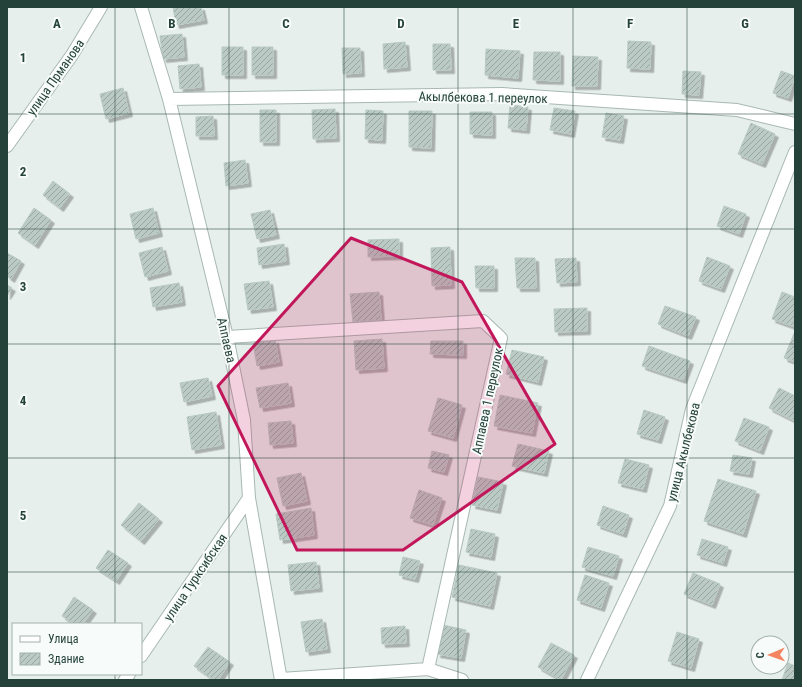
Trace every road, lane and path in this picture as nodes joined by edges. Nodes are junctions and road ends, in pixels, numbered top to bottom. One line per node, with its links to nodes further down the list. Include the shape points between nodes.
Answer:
1 (101, 7): 5 (street, улица Прманова, via 72,54)
2 (141, 7): 3 (street, Аппаева)
3 (169, 99): 4 (street, Акылбекова 1 переулок, via 502,94 737,110); 7 (street, Аппаева)
4 (795, 124)
5 (7, 146)
6 (795, 152): 13 (street, улица Акылбекова, via 692,409 670,506)
7 (227, 337): 8 (street, Аппаева, via 244,420); 10 (street, Аппаева 1 переулок, via 483,321 501,338)
8 (249, 498): 9 (street, улица Турксибская); 11 (street, Аппаева)
9 (142, 655)
10 (428, 669): 11 (street); 12 (street)
11 (281, 680)
12 (462, 680)
13 (587, 680)

